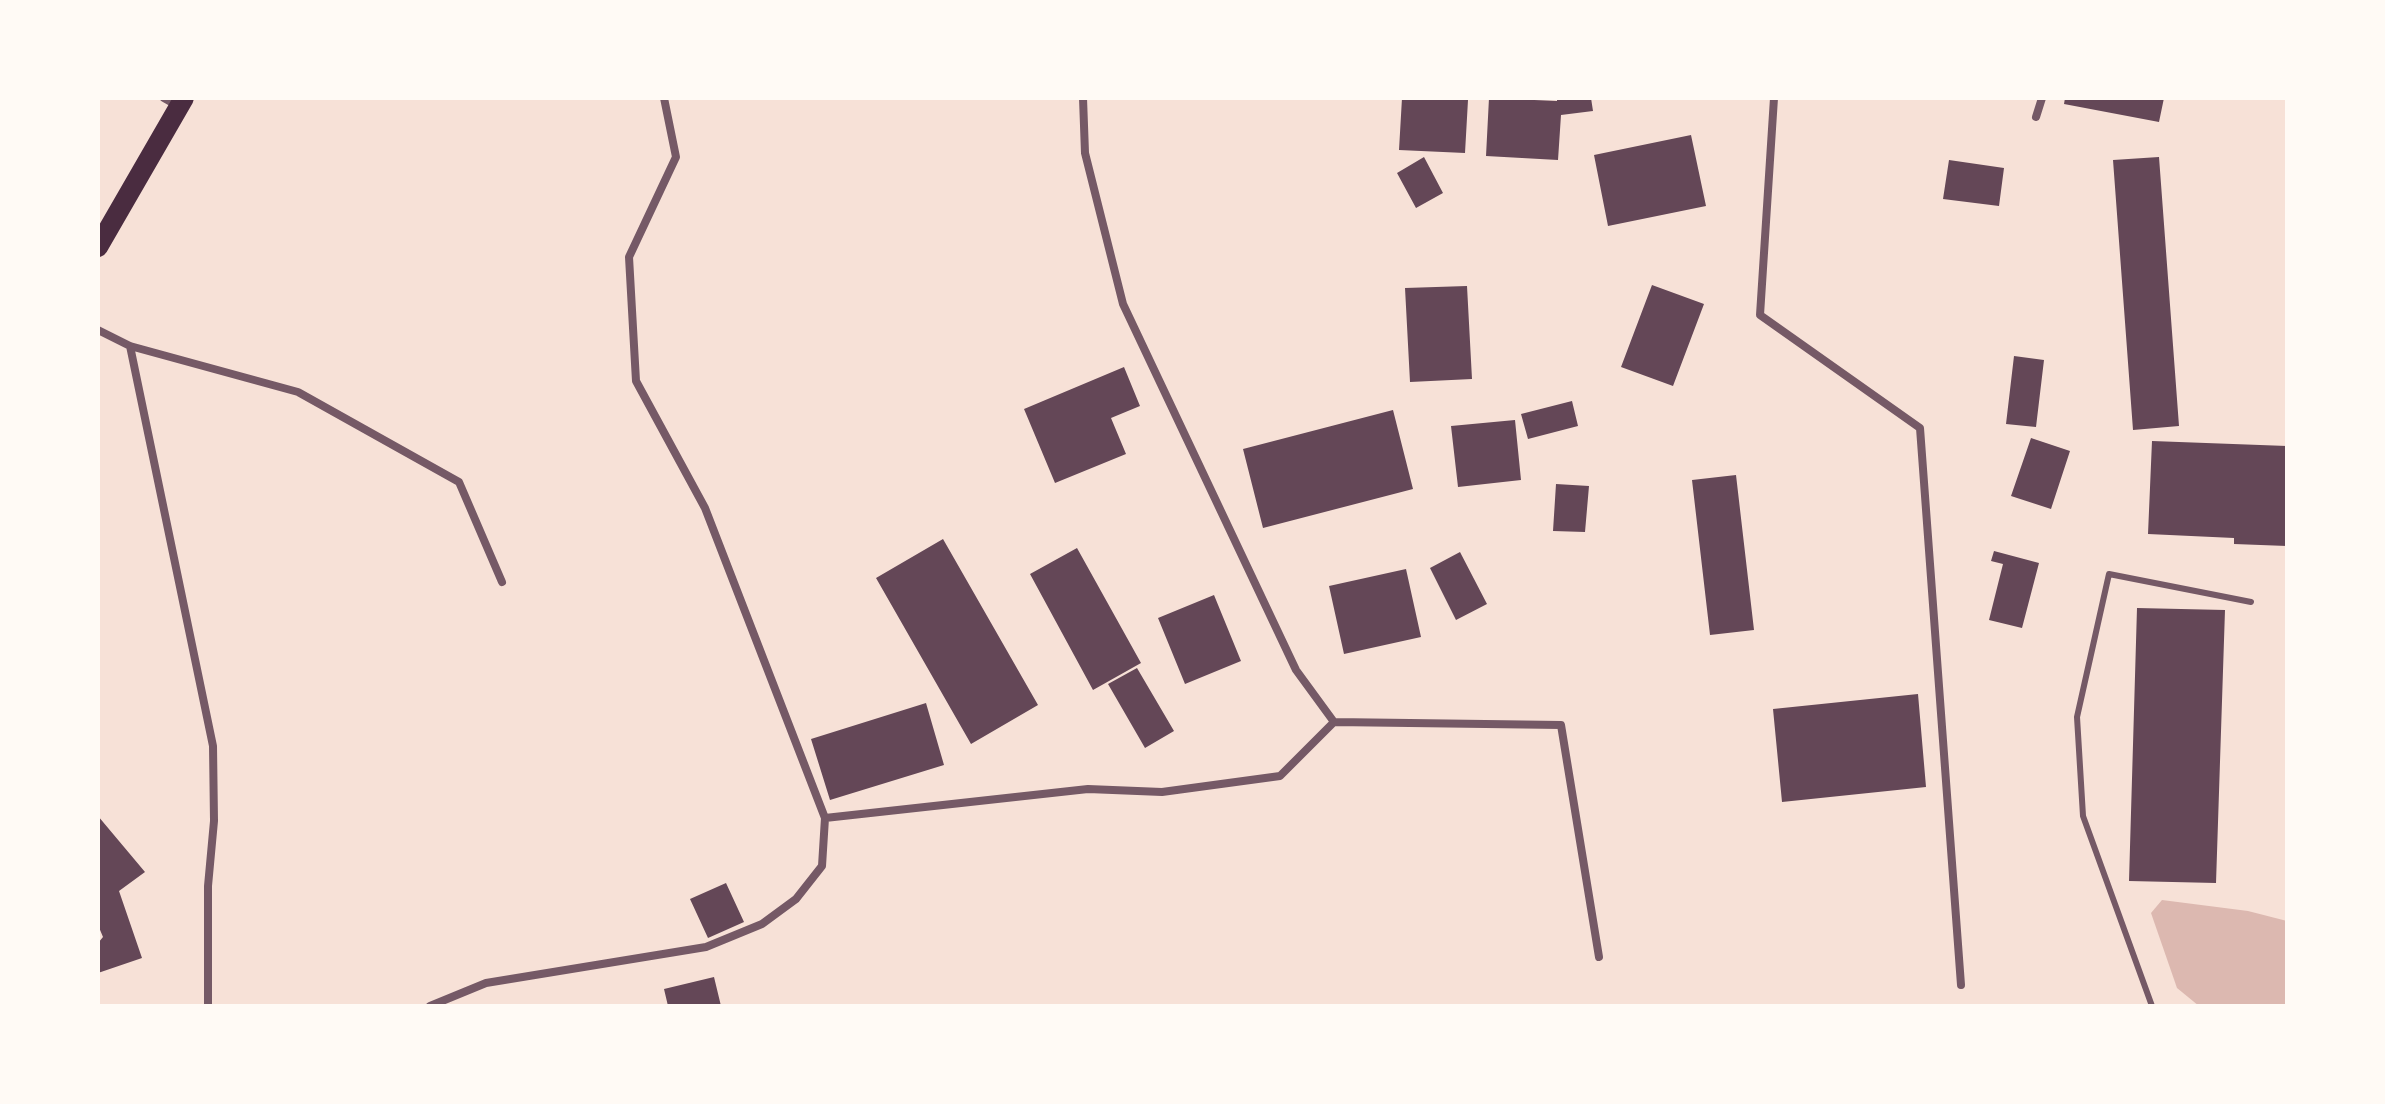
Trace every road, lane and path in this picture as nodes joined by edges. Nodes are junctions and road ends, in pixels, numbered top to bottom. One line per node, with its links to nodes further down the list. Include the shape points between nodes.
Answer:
1 (664, 98): 13 (street, via 676,157 629,257 636,381 705,508)
2 (1083, 98): 12 (street, via 1085,153 1123,304 1296,670)
3 (1774, 98): 15 (street, via 1760,315 1920,428)
4 (2042, 98): 6 (street)
5 (175, 101): 7 (main road)
6 (2036, 117)
7 (98, 247)
8 (98, 330): 9 (street)
9 (130, 346): 10 (street, via 298,392 459,482); 16 (street, via 213,746)
10 (502, 582)
11 (2251, 602): 18 (lane, via 2109,574 2077,717 2083,816)
12 (1334, 722): 13 (street, via 1280,776 1162,792 1088,789); 14 (street, via 1561,725)
13 (825, 818): 17 (street, via 822,866 796,899 762,924 706,947 486,983)
14 (1599, 957)
15 (1961, 985)
16 (208, 1006)
17 (430, 1006)
18 (2152, 1006)

